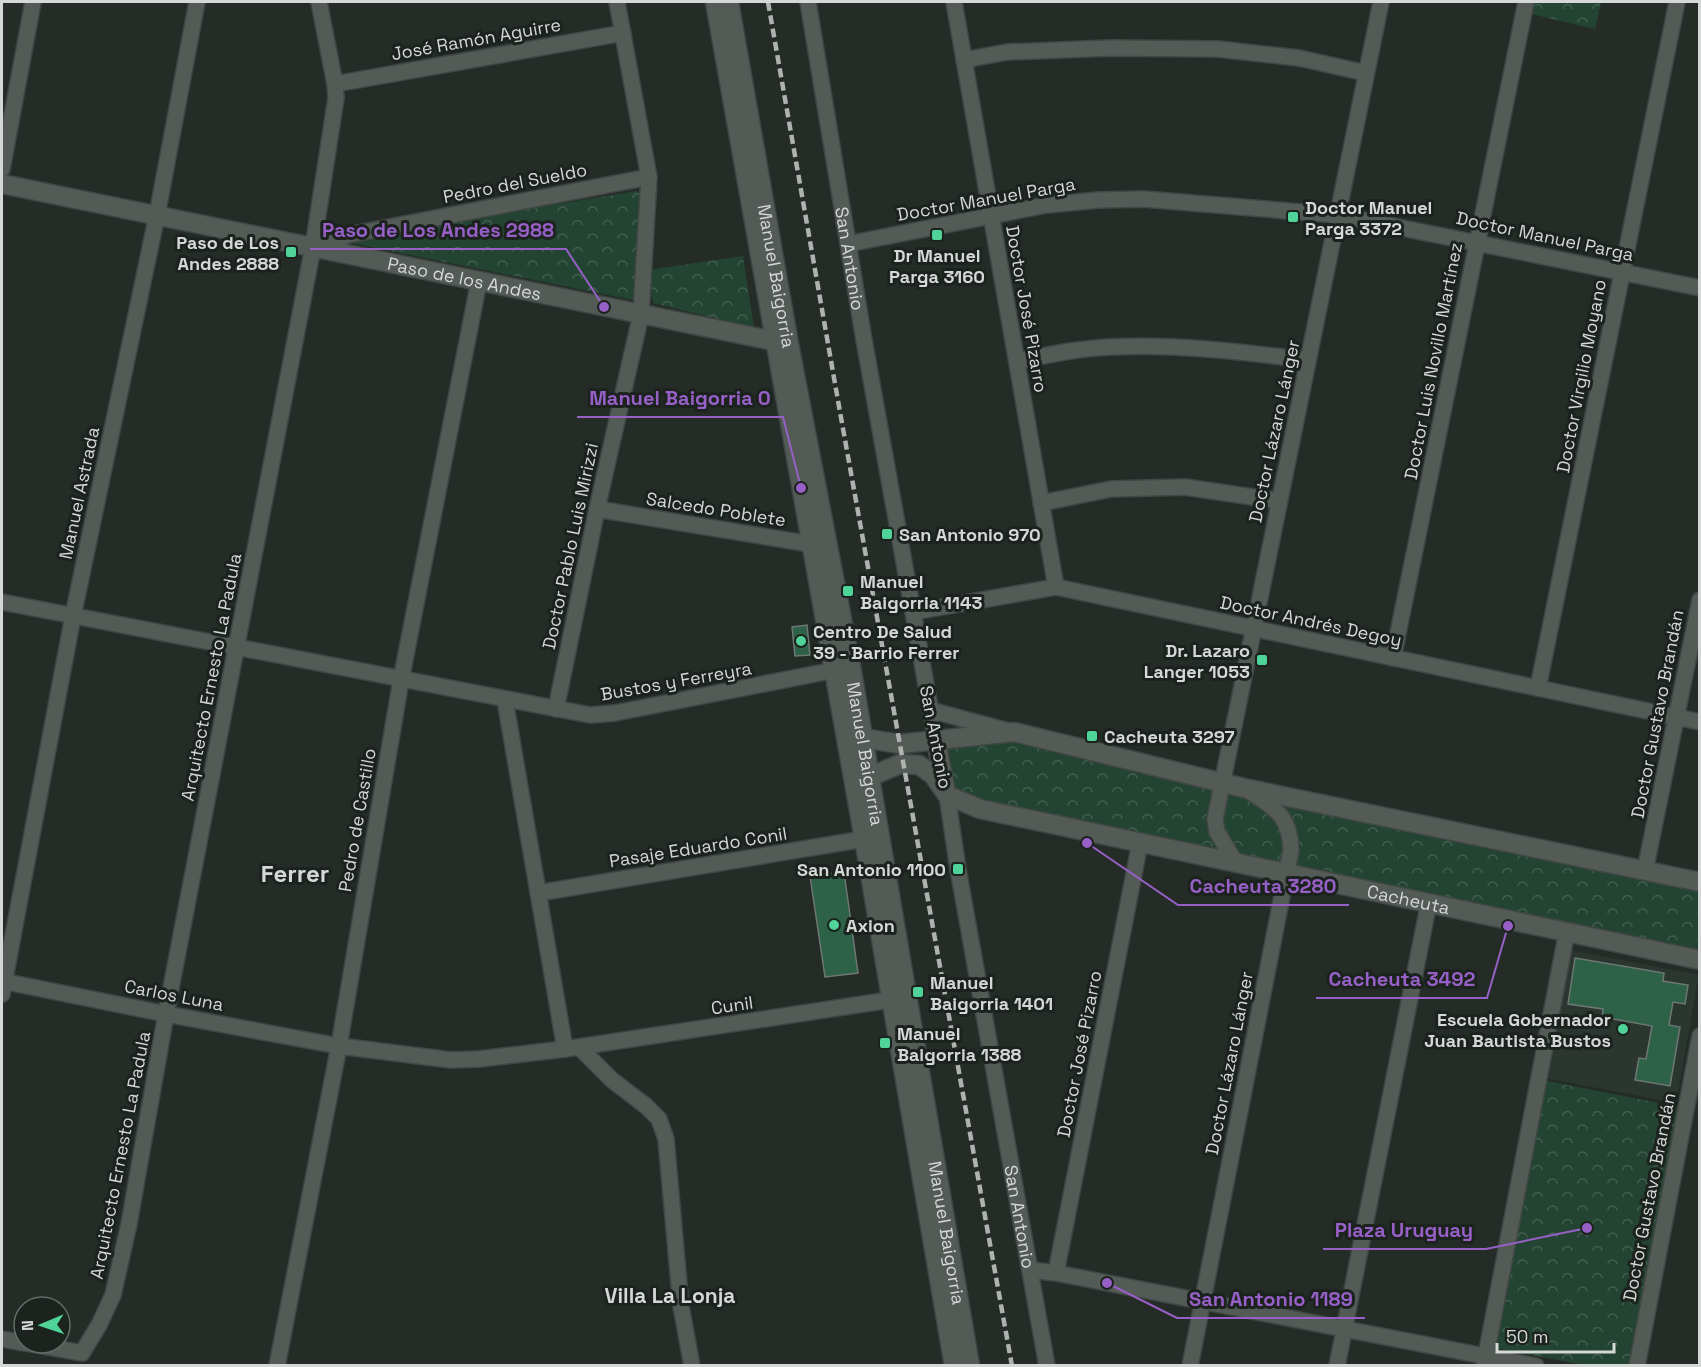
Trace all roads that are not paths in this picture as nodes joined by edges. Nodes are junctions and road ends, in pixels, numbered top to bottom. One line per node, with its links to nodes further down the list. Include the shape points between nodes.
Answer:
1 (33, 2): 16 (street)
2 (197, 2): 19 (street, Manuel Astrada)
3 (319, 2): 15 (street, Arquitecto Ernesto La Padula)
4 (617, 2): 12 (street, Doctor Pablo Luis Mirizzi)
5 (715, 2): 29 (main road, Manuel Baigorria)
6 (729, 2): 29 (main road, Manuel Baigorria)
7 (808, 2): 23 (street, San Antonio)
8 (954, 2): 13 (street, Doctor José Pizarro)
9 (1381, 2): 14 (street, Doctor Lázaro Lánger)
10 (1526, 2): 22 (street, Doctor Luis Novillo Martínez)
11 (1677, 2): 25 (street, Doctor Virgilio Moyano)
12 (623, 33): 15 (street, José Ramón Aguirre); 17 (street, Doctor Pablo Luis Mirizzi)
13 (964, 60): 14 (street, via 1019,52 1111,48 1218,49 1299,58); 21 (street, Doctor José Pizarro)
14 (1366, 73): 20 (street, Doctor Lázaro Lánger)
15 (335, 84): 24 (street, Arquitecto Ernesto La Padula)
16 (2, 169)
17 (649, 177): 24 (street, Pedro del Sueldo, via 348,235); 28 (street, Doctor Pablo Luis Mirizzi)
18 (2, 184): 19 (main road, Paso de los Andes)
19 (157, 215): 24 (main road, Paso de los Andes); 40 (street, Manuel Astrada)
20 (1338, 215): 21 (street, Doctor Manuel Parga, via 1124,198 1069,202); 22 (street, Doctor Manuel Parga); 30 (street, Doctor Lázaro Lánger)
21 (991, 216): 23 (street, Doctor Manuel Parga); 31 (street, Doctor José Pizarro)
22 (1477, 242): 25 (street, Doctor Manuel Parga); 43 (street, Doctor Luis Novillo Martínez)
23 (848, 244): 39 (street, San Antonio)
24 (318, 248): 26 (main road, Paso de los Andes); 42 (street, Arquitecto Ernesto La Padula)
25 (1622, 272): 27 (street, Doctor Manuel Parga); 46 (street, Doctor Virgilio Moyano)
26 (479, 281): 28 (main road, Paso de los Andes); 45 (street, Pedro de Castillo)
27 (1700, 288)
28 (641, 314): 29 (main road, Paso de los Andes); 34 (street, Doctor Pablo Luis Mirizzi)
29 (782, 342): 35 (main road, Manuel Baigorria)
30 (1308, 360): 31 (street, via 1199,348 1113,347); 32 (street, Doctor Lázaro Lánger)
31 (1017, 361): 33 (street, Doctor José Pizarro)
32 (1279, 501): 33 (street, via 1185,487 1111,489); 41 (street, Doctor Lázaro Lánger)
33 (1041, 503): 36 (street, Doctor José Pizarro)
34 (597, 508): 35 (street, Salcedo Poblete); 48 (street, Doctor Pablo Luis Mirizzi)
35 (820, 546): 44 (main road, Manuel Baigorria)
36 (1056, 587): 39 (street, Doctor Andrés Degoy); 41 (street, Doctor Andrés Degoy)
37 (1700, 600): 50 (street, Doctor Gustavo Brandán)
38 (2, 602): 40 (street, Bustos y Ferreyra)
39 (913, 612): 49 (street, San Antonio)
40 (73, 616): 42 (street, Bustos y Ferreyra); 69 (street, Manuel Astrada)
41 (1253, 628): 43 (street, Doctor Andrés Degoy); 56 (street, Doctor Lázaro Lánger)
42 (236, 648): 45 (street, Bustos y Ferreyra); 71 (street, Arquitecto Ernesto La Padula)
43 (1393, 658): 46 (street, Doctor Andrés Degoy)
44 (843, 669): 48 (street, Bustos y Ferreyra, via 615,713 590,715); 53 (main road, Manuel Baigorria)
45 (401, 680): 47 (street, Bustos y Ferreyra); 73 (street, Pedro de Castillo)
46 (1538, 688): 50 (street, Doctor Andrés Degoy)
47 (505, 700): 48 (street, Bustos y Ferreyra); 65 (street)
48 (556, 709)
49 (930, 710): 52 (street); 54 (street, San Antonio)
50 (1676, 717): 51 (street, Doctor Andrés Degoy); 62 (street, Doctor Gustavo Brandán)
51 (1700, 722)
52 (1014, 732): 54 (main road); 56 (main road)
53 (854, 738): 54 (main road, via 900,744); 55 (main road, Manuel Baigorria)
54 (936, 740): 58 (main road, San Antonio)
55 (861, 777): 58 (main road, Cacheuta, via 900,764 920,765); 59 (main road, Manuel Baigorria); 84 (main road, Manuel Baigorria)
56 (1222, 783): 57 (main road); 61 (street, Doctor Lázaro Lánger, via 1215,826)
57 (1244, 788): 62 (main road); 63 (street, Doctor Lázaro Lánger, via 1286,820 1291,844)
58 (947, 795): 60 (main road, Cacheuta, via 981,809); 75 (street, San Antonio)
59 (864, 839): 65 (street, Pasaje Eduardo Conil); 70 (main road, Manuel Baigorria)
60 (1140, 843): 61 (main road, Cacheuta); 76 (street, Doctor José Pizarro)
61 (1236, 863): 63 (main road, Cacheuta)
62 (1645, 871): 64 (main road)
63 (1287, 873): 66 (main road, Cacheuta); 77 (street, Doctor Lázaro Lánger)
64 (1700, 882)
65 (538, 893): 74 (street)
66 (1429, 902): 67 (main road, Cacheuta); 78 (street)
67 (1567, 931): 68 (main road, Cacheuta); 80 (street)
68 (1700, 960)
69 (2, 986): 71 (street, Carlos Luna)
70 (890, 1000): 74 (street, Cunil); 83 (main road, Manuel Baigorria)
71 (166, 1014): 73 (street, Carlos Luna); 79 (street, Arquitecto Ernesto La Padula, via 129,1224 112,1295 82,1353)
72 (1700, 1036): 89 (street, Doctor Gustavo Brandán)
73 (339, 1046): 74 (street, Cunil, via 451,1060); 81 (street, Pedro de Castillo)
74 (572, 1048): 82 (street, via 659,1119 666,1139 682,1314)
75 (1030, 1270): 76 (street); 85 (street, San Antonio)
76 (1056, 1273): 77 (street)
77 (1201, 1301): 78 (street); 86 (street, Doctor Lázaro Lánger)
78 (1344, 1328): 80 (street); 87 (street)
79 (72, 1351)
80 (1485, 1361): 88 (street)
81 (277, 1365)
82 (692, 1365)
83 (954, 1365)
84 (970, 1365)
85 (1047, 1365)
86 (1190, 1365)
87 (1337, 1365)
88 (1536, 1365)
89 (1637, 1365)

